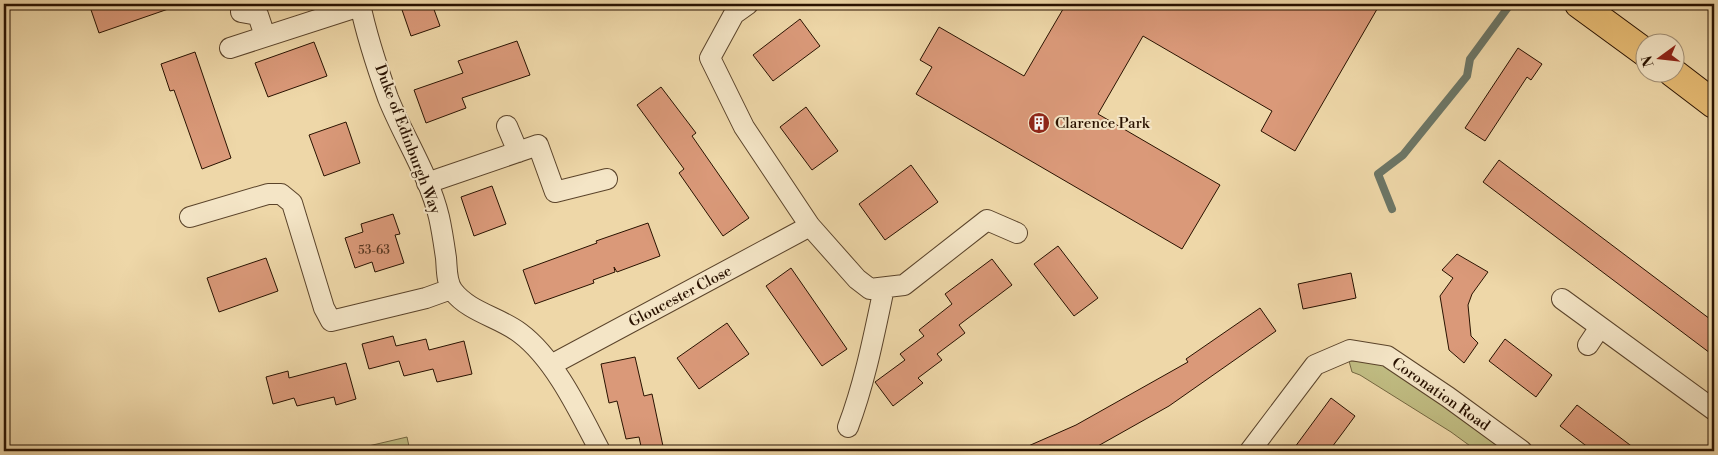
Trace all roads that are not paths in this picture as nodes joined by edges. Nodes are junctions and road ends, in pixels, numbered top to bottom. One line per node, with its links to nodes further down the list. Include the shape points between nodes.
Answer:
1 (748, 4): 15 (street, via 734,14 710,58 744,127)
2 (1579, 4): 6 (highway)
3 (360, 5): 5 (street); 13 (street, Duke of Edinburgh Way, via 388,98)
4 (241, 12): 5 (street, via 258,14)
5 (266, 36): 7 (street)
6 (1636, 46)
7 (230, 48)
8 (1686, 82): 9 (highway)
9 (1713, 100)
10 (508, 126): 11 (street)
11 (518, 152): 12 (street, via 538,145 555,192); 13 (street)
12 (607, 179)
13 (427, 183): 18 (street, Duke of Edinburgh Way, via 438,215)
14 (190, 217): 18 (street, via 268,194 281,194 292,203 324,308 331,321)
15 (810, 226): 17 (street, via 857,279 870,289); 22 (street, Gloucester Close)
16 (1017, 233): 17 (street, via 987,220 904,285)
17 (884, 288): 24 (street, via 859,399)
18 (451, 289): 22 (street, via 474,309 519,332)
19 (1562, 299): 20 (street)
20 (1600, 327): 21 (street); 23 (street)
21 (1588, 345)
22 (551, 365): 25 (street)
23 (1714, 410)
24 (848, 427)
25 (600, 451)
26 (1250, 451): 27 (street, Coronation Road, via 1315,365 1350,350 1387,356)
27 (1522, 451)

